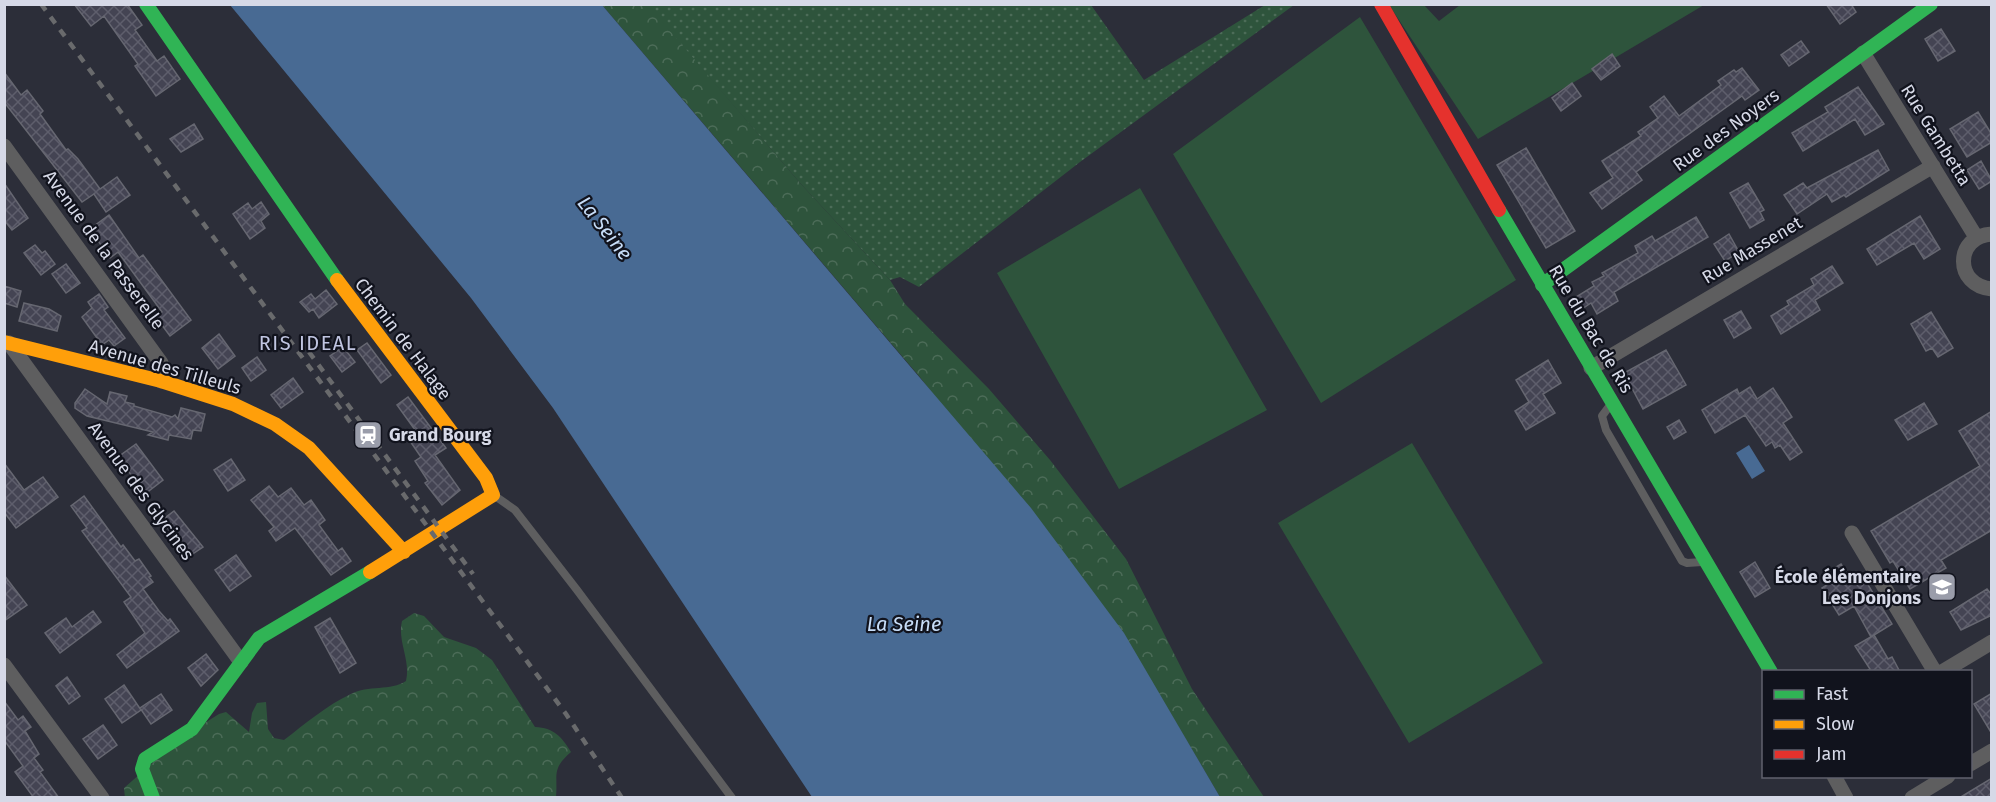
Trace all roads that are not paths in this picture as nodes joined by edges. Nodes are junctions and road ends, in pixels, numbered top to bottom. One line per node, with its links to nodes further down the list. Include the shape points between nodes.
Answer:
1 (146, 4): 14 (street, Chemin de Halage, via 262,175 486,478)
2 (1381, 4): 8 (street, Rue du Bac de Ris)
3 (1931, 4): 4 (street, Rue des Noyers)
4 (1863, 53): 6 (street, Rue Gambetta); 8 (street, Rue des Noyers)
5 (4, 146): 12 (street, Avenue de la Passerelle, via 161,363)
6 (1933, 166): 7 (street, Rue Gambetta); 11 (street, Rue Massenet)
7 (1984, 236): 9 (street, via 1964,251 1963,269 1974,284)
8 (1542, 285): 11 (street, Rue du Bac de Ris)
9 (1992, 289)
10 (7, 342): 12 (street, Avenue des Tilleuls); 19 (street, Avenue des Glycines)
11 (1591, 368): 13 (street, Rue du Bac de Ris)
12 (161, 381): 16 (street, Avenue des Tilleuls, via 233,404 275,424 309,448)
13 (1612, 403): 17 (street, Rue du Bac de Ris); 17 (lane, via 1602,422 1682,561)
14 (494, 495): 16 (street); 30 (lane, Chemin de Halage, via 515,510)
15 (1852, 533): 22 (street)
16 (404, 552): 19 (street, via 259,638)
17 (1706, 562): 21 (street, Rue du Bac de Ris)
18 (1992, 642): 23 (street)
19 (241, 662): 29 (street, via 192,729 146,759 142,769)
20 (4, 665): 28 (street)
21 (1770, 670)
22 (1934, 670)
23 (1945, 670)
24 (1992, 752): 25 (street)
25 (1972, 763)
26 (1835, 778): 31 (street)
27 (1946, 778): 32 (street)
28 (102, 798)
29 (153, 798)
30 (732, 798)
31 (1846, 798)
32 (1912, 798)

